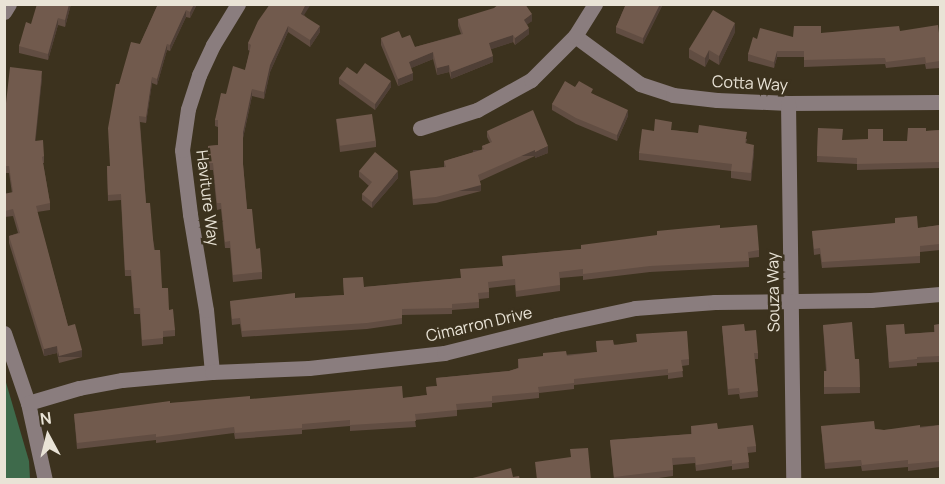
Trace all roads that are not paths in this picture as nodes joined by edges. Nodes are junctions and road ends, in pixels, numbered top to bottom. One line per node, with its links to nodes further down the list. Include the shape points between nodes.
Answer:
1 (9, 4): 4 (street)
2 (238, 4): 12 (street, Haviture Way, via 199,75 188,109 182,150)
3 (595, 4): 5 (street)
4 (4, 12)
5 (575, 36): 7 (street, Cotta Way, via 640,84 673,95); 8 (street, via 531,80 513,92 477,110)
6 (940, 102): 7 (street, Cotta Way)
7 (788, 103): 10 (street, Souza Way)
8 (420, 128)
9 (940, 294): 10 (street, Cimarron Drive, via 871,300)
10 (791, 300): 12 (street, Cimarron Drive, via 635,308 444,352 309,368); 15 (street, Souza Way)
11 (4, 333): 13 (street)
12 (212, 372): 13 (street, Cimarron Drive, via 123,380 79,388)
13 (28, 404): 14 (street)
14 (45, 480)
15 (793, 480)

